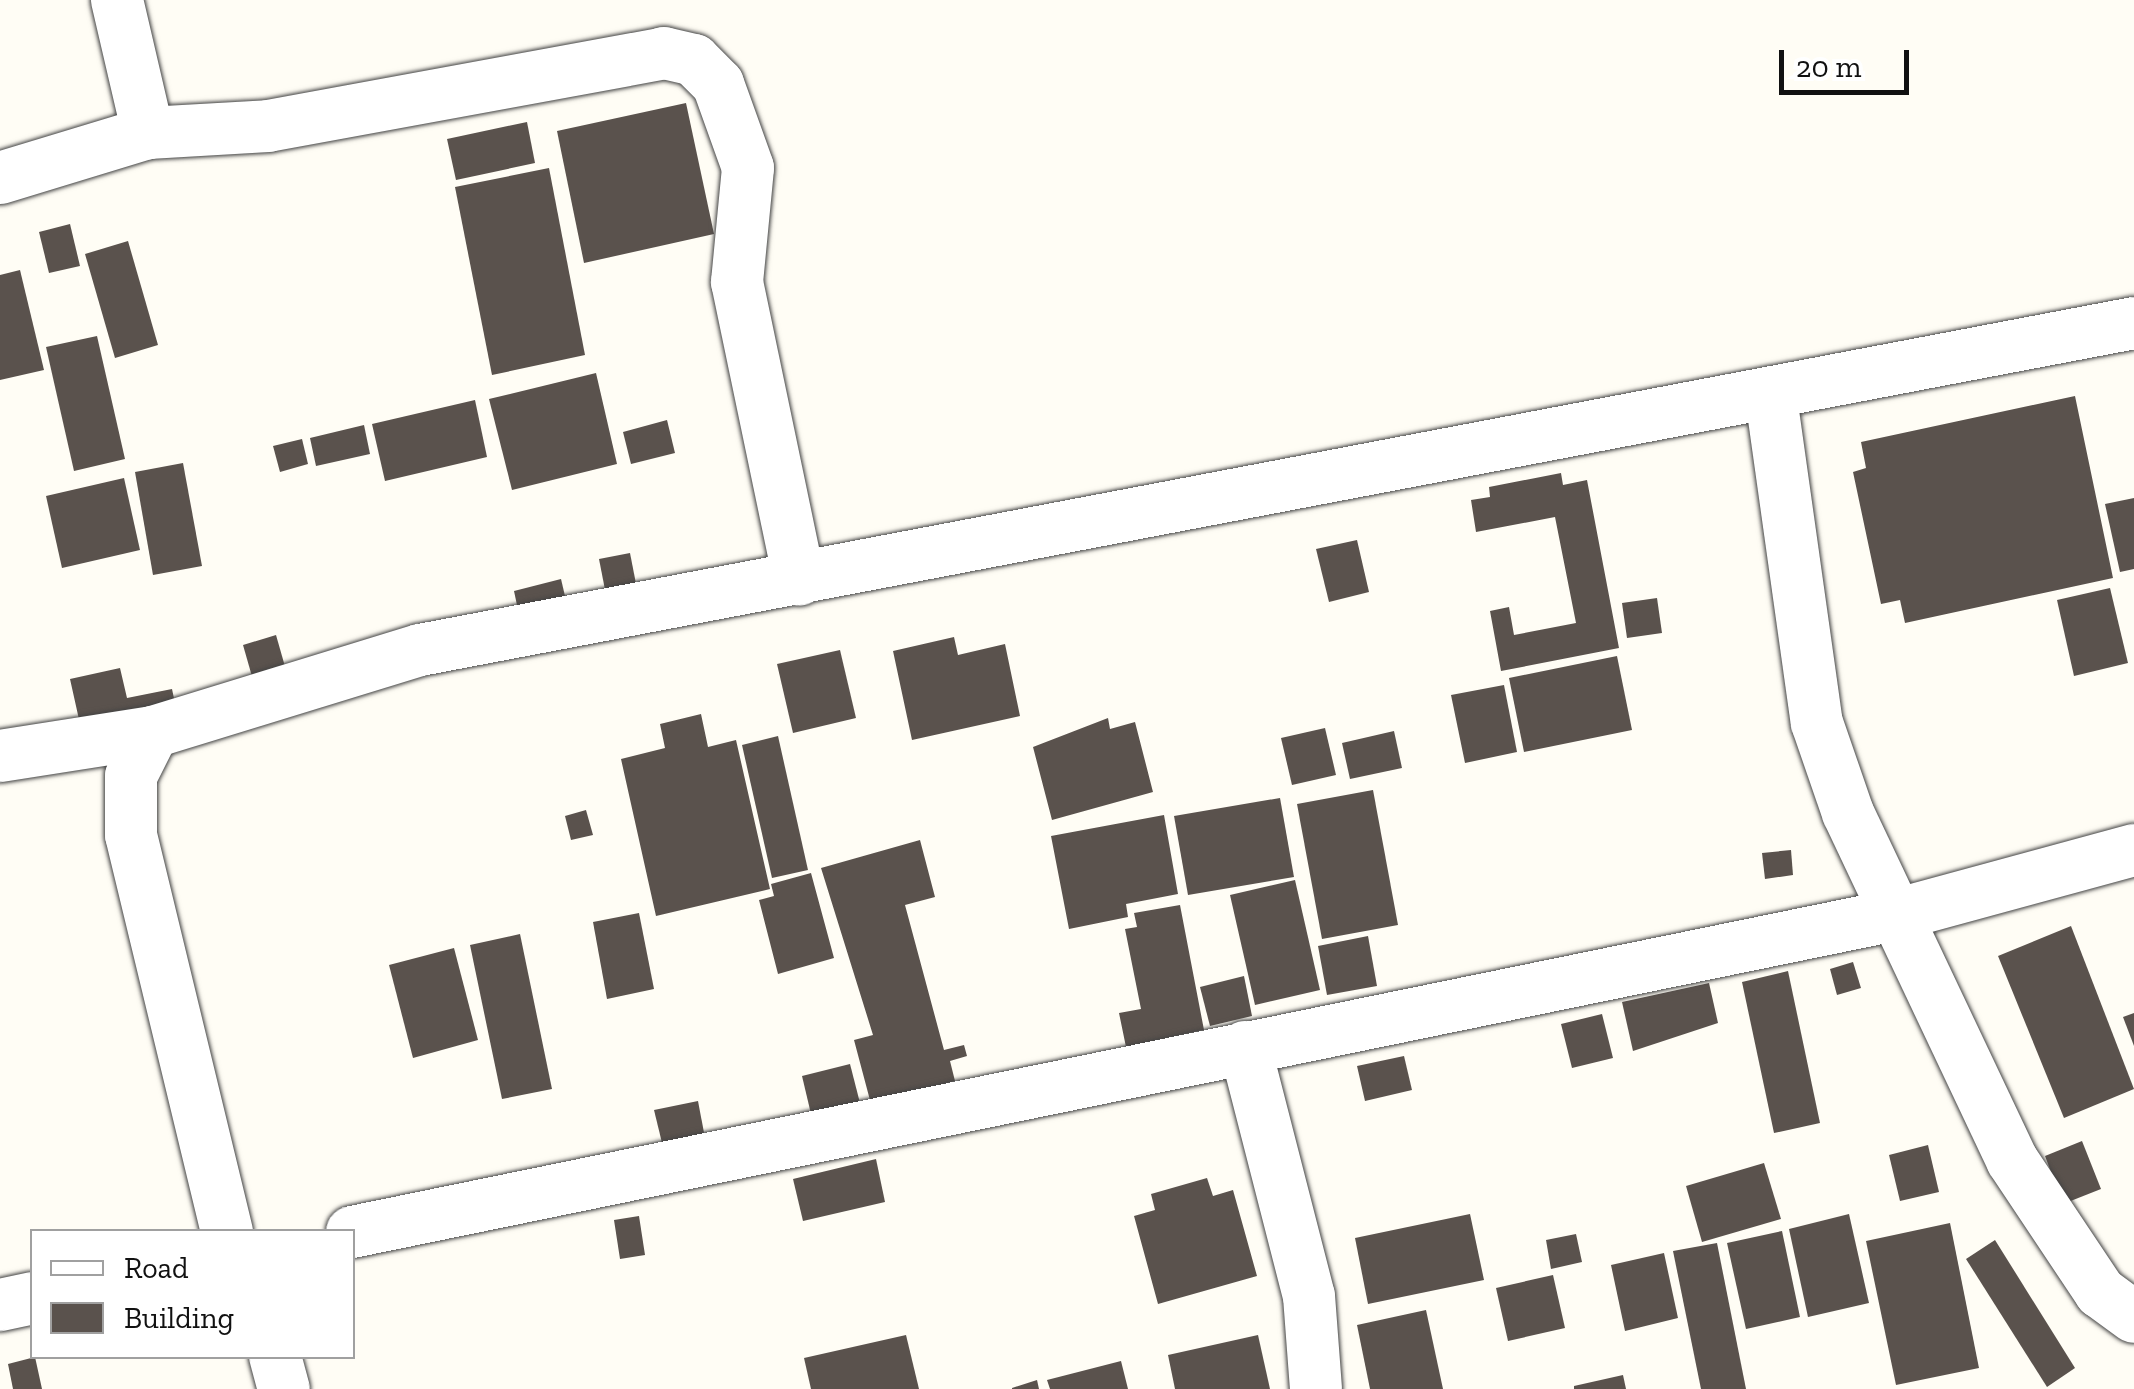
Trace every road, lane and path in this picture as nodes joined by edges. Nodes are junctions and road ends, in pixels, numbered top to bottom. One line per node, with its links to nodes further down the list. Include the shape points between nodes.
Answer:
1 (117, 0): 2 (street)
2 (148, 133): 3 (street); 6 (street, via 268,126 664,53 694,60 726,101 748,168 737,282)
3 (0, 178)
4 (2134, 323): 5 (street)
5 (1771, 397): 6 (street); 10 (street, via 1817,723)
6 (799, 580): 7 (street, via 420,650)
7 (153, 732): 8 (street); 12 (street, via 132,776 131,835)
8 (0, 756)
9 (2134, 850): 10 (street)
10 (1895, 914): 11 (street); 16 (street, via 2012,1160 2100,1292)
11 (1245, 1046): 13 (street); 19 (street, via 1309,1296)
12 (226, 1229)
13 (355, 1231)
14 (30, 1298): 15 (street)
15 (0, 1305)
16 (2134, 1317)
17 (276, 1359): 18 (street)
18 (284, 1389)
19 (1316, 1389)

